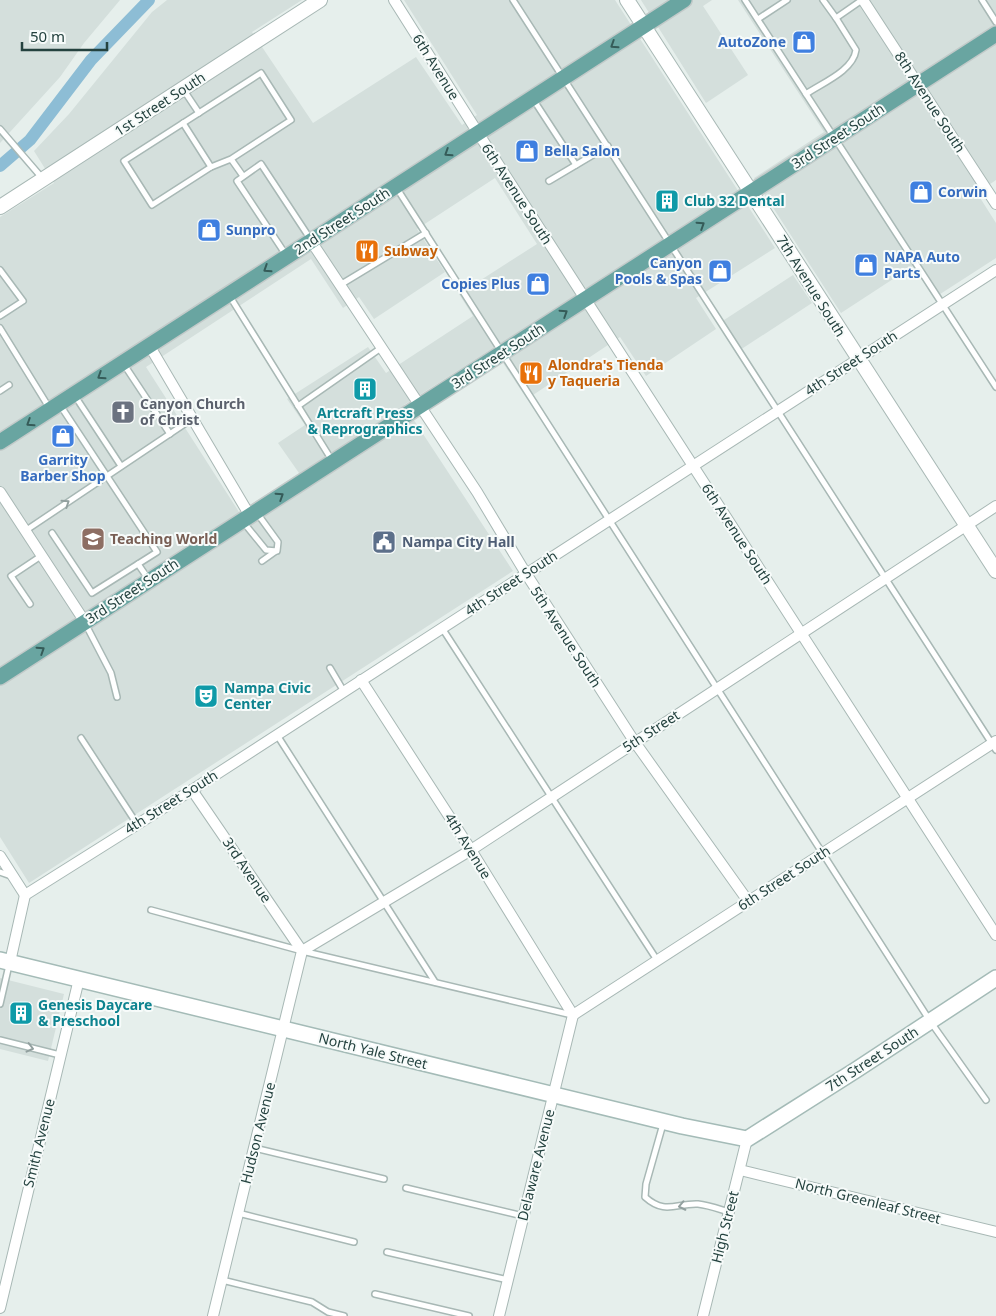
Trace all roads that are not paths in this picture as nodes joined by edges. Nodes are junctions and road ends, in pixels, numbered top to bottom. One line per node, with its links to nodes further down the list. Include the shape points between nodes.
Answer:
1 (320, 0): 18 (street, 1st Street South)
2 (394, 0): 24 (street, 6th Avenue)
3 (514, 0): 16 (lane)
4 (628, 0): 14 (street, 7th Avenue South)
5 (684, 0): 14 (main road, 2nd Street South)
6 (745, 0): 12 (lane)
7 (787, 0): 12 (lane)
8 (823, 0): 11 (lane)
9 (863, 0): 11 (lane); 17 (street, 8th Avenue South)
10 (982, 0): 13 (lane)
11 (836, 18): 19 (lane, via 856,50 855,56 849,66)
12 (758, 19): 19 (lane)
13 (996, 22)
14 (644, 26): 16 (main road, 2nd Street South, one-way to 16); 34 (street, 7th Avenue South)
15 (996, 34): 17 (main road, 3rd Street South)
16 (564, 78): 20 (main road, 2nd Street South); 26 (lane)
17 (919, 84): 25 (main road, 3rd Street South); 35 (street, 8th Avenue South)
18 (183, 89): 21 (lane); 31 (street, 1st Street South)
19 (806, 94): 25 (lane)
20 (532, 98): 24 (main road, 2nd Street South); 28 (lane)
21 (199, 113): 22 (lane); 27 (lane, via 261,73 291,120)
22 (183, 123): 29 (lane); 29 (lane, via 124,162 152,205)
23 (0, 129): 31 (lane)
24 (478, 133): 33 (main road, 2nd Street South, one-way to 33); 45 (street, 6th Avenue South)
25 (835, 138): 34 (main road, 3rd Street South); 46 (lane)
26 (608, 146): 28 (lane); 39 (lane)
27 (231, 159): 29 (lane); 30 (lane)
28 (576, 165): 32 (lane)
29 (211, 167)
30 (244, 176): 38 (lane, via 261,164); 40 (lane, via 237,181)
31 (43, 180): 36 (street, 1st Street South)
32 (549, 182)
33 (396, 186): 37 (lane); 38 (main road, 2nd Street South)
34 (751, 192): 39 (main road, 3rd Street South, one-way to 34); 52 (street, 7th Avenue South)
35 (996, 204)
36 (0, 207)
37 (426, 233): 43 (lane); 51 (lane)
38 (311, 241): 40 (main road, 2nd Street South); 43 (street, 5th Avenue South)
39 (671, 244): 45 (main road, 3rd Street South); 61 (lane)
40 (287, 256): 44 (main road, 2nd Street South, one-way to 44)
41 (0, 270): 47 (lane, via 23,301)
42 (996, 270): 46 (street, 4th Street South)
43 (340, 285): 50 (street, 5th Avenue South)
44 (228, 294): 49 (main road, 2nd Street South); 59 (lane)
45 (585, 300): 51 (main road, 3rd Street South, one-way to 45); 67 (street, 6th Avenue South)
46 (942, 304): 52 (street, 4th Street South); 55 (lane)
47 (0, 316)
48 (0, 328): 58 (lane)
49 (149, 345): 53 (main road, 2nd Street South); 62 (street)
50 (381, 347): 59 (lane); 60 (street, 5th Avenue South)
51 (502, 353): 60 (main road, 3rd Street South); 72 (lane)
52 (858, 359): 61 (street, 4th Street South); 73 (street, 7th Avenue South)
53 (123, 362): 57 (main road, 2nd Street South, one-way to 57); 63 (lane)
54 (8, 385): 56 (lane)
55 (996, 387)
56 (0, 391)
57 (74, 394): 58 (main road, 2nd Street South); 66 (lane)
58 (55, 406): 64 (main road, 2nd Street South, one-way to 64); 68 (lane)
59 (298, 406): 65 (lane)
60 (420, 406): 65 (main road, 3rd Street South); 81 (street, 5th Avenue South)
61 (777, 411): 67 (street, 4th Street South); 82 (lane)
62 (193, 419): 63 (lane); 71 (street)
63 (170, 434): 66 (lane)
64 (0, 442)
65 (333, 462): 71 (main road, 3rd Street South, one-way to 65)
66 (121, 466): 68 (lane)
67 (693, 466): 72 (street, 4th Street South); 87 (street, 6th Avenue South)
68 (107, 476): 74 (lane, one-way to 68); 79 (lane, via 157,552)
69 (0, 492): 74 (street)
70 (996, 506): 73 (street, 5th Street)
71 (249, 516): 76 (lane, via 266,550); 76 (lane, via 278,542); 83 (main road, 3rd Street South)
72 (610, 520): 81 (street, 4th Street South); 91 (lane)
73 (966, 525): 80 (street, 7th Avenue South); 82 (street, 5th Street)
74 (25, 531): 77 (street)
75 (52, 533): 79 (lane, via 92,593)
76 (276, 551): 78 (lane)
77 (42, 556): 84 (lane, via 11,576); 85 (street)
78 (262, 561)
79 (138, 564): 83 (lane)
80 (996, 571)
81 (525, 572): 86 (street, 4th Street South); 96 (street, 5th Avenue South)
82 (886, 579): 87 (street, 5th Street); 97 (lane)
83 (149, 581): 85 (main road, 3rd Street South)
84 (30, 604)
85 (85, 622): 89 (main road, 3rd Street South, one-way to 85); 93 (lane, via 111,673)
86 (442, 628): 90 (street, 4th Street South); 99 (lane)
87 (801, 633): 91 (street, 5th Street); 100 (street, 6th Avenue South)
88 (330, 668): 92 (lane)
89 (0, 677)
90 (361, 680): 92 (street, 4th Street South); 102 (street, 4th Avenue)
91 (717, 688): 96 (street, 5th Street); 103 (lane)
92 (343, 690): 94 (street, 4th Street South)
93 (117, 698)
94 (277, 735): 98 (street, 4th Street South); 109 (lane)
95 (81, 738): 101 (lane)
96 (634, 741): 99 (street, 5th Street); 108 (street, 5th Avenue South)
97 (995, 745): 100 (street, 6th Street South)
98 (192, 790): 101 (street, 4th Street South); 112 (street, 3rd Avenue)
99 (552, 796): 102 (street, 5th Street); 113 (lane)
100 (908, 798): 103 (street, 6th Street South); 111 (street, 6th Avenue South)
101 (137, 824): 107 (street, 4th Street South)
102 (471, 850): 109 (street, 5th Street); 119 (street, 4th Avenue)
103 (824, 852): 108 (street, 6th Street South); 120 (lane)
104 (0, 856): 106 (street)
105 (0, 872): 106 (lane)
106 (13, 876): 107 (street)
107 (25, 895): 114 (street)
108 (748, 901): 113 (street, 6th Street South)
109 (384, 902): 112 (street, 5th Street); 117 (lane)
110 (151, 910): 112 (lane)
111 (996, 935)
112 (302, 951): 117 (lane); 121 (street, Hudson Avenue)
113 (658, 960): 119 (street, 6th Street South)
114 (5, 961): 116 (main road, North Yale Street); 118 (lane)
115 (996, 978): 120 (main road, 7th Street South)
116 (79, 979): 121 (main road, North Yale Street); 123 (street, Smith Avenue)
117 (436, 982): 119 (lane)
118 (0, 1004)
119 (573, 1015): 124 (street, Delaware Avenue)
120 (930, 1021): 125 (lane); 127 (main road, 7th Street South)
121 (283, 1029): 124 (main road, North Yale Street); 128 (street, Hudson Avenue)
122 (0, 1040): 123 (lane, one-way to 123)
123 (61, 1055): 141 (street, Smith Avenue)
124 (553, 1095): 126 (main road, North Yale Street); 134 (street, Delaware Avenue)
125 (986, 1100)
126 (663, 1122): 127 (main road, North Yale Street); 132 (lane, one-way to 126, via 687,1204 668,1209 653,1204 645,1197)
127 (747, 1139): 129 (street, High Street)
128 (254, 1148): 130 (lane); 133 (street, Hudson Avenue)
129 (740, 1170): 132 (street, High Street); 135 (street, North Greenleaf Street)
130 (384, 1179)
131 (406, 1188): 134 (lane)
132 (729, 1212): 146 (street, High Street)
133 (238, 1213): 136 (lane); 138 (street, Hudson Avenue)
134 (524, 1216): 139 (street, Delaware Avenue)
135 (996, 1232)
136 (354, 1242)
137 (387, 1252): 139 (lane)
138 (222, 1280): 142 (street, Hudson Avenue); 143 (lane, via 312,1302 328,1312)
139 (508, 1280): 145 (street, Delaware Avenue)
140 (375, 1294): 144 (lane)
141 (0, 1308)
142 (213, 1316)
143 (344, 1316)
144 (469, 1316)
145 (500, 1316)
146 (703, 1316)

